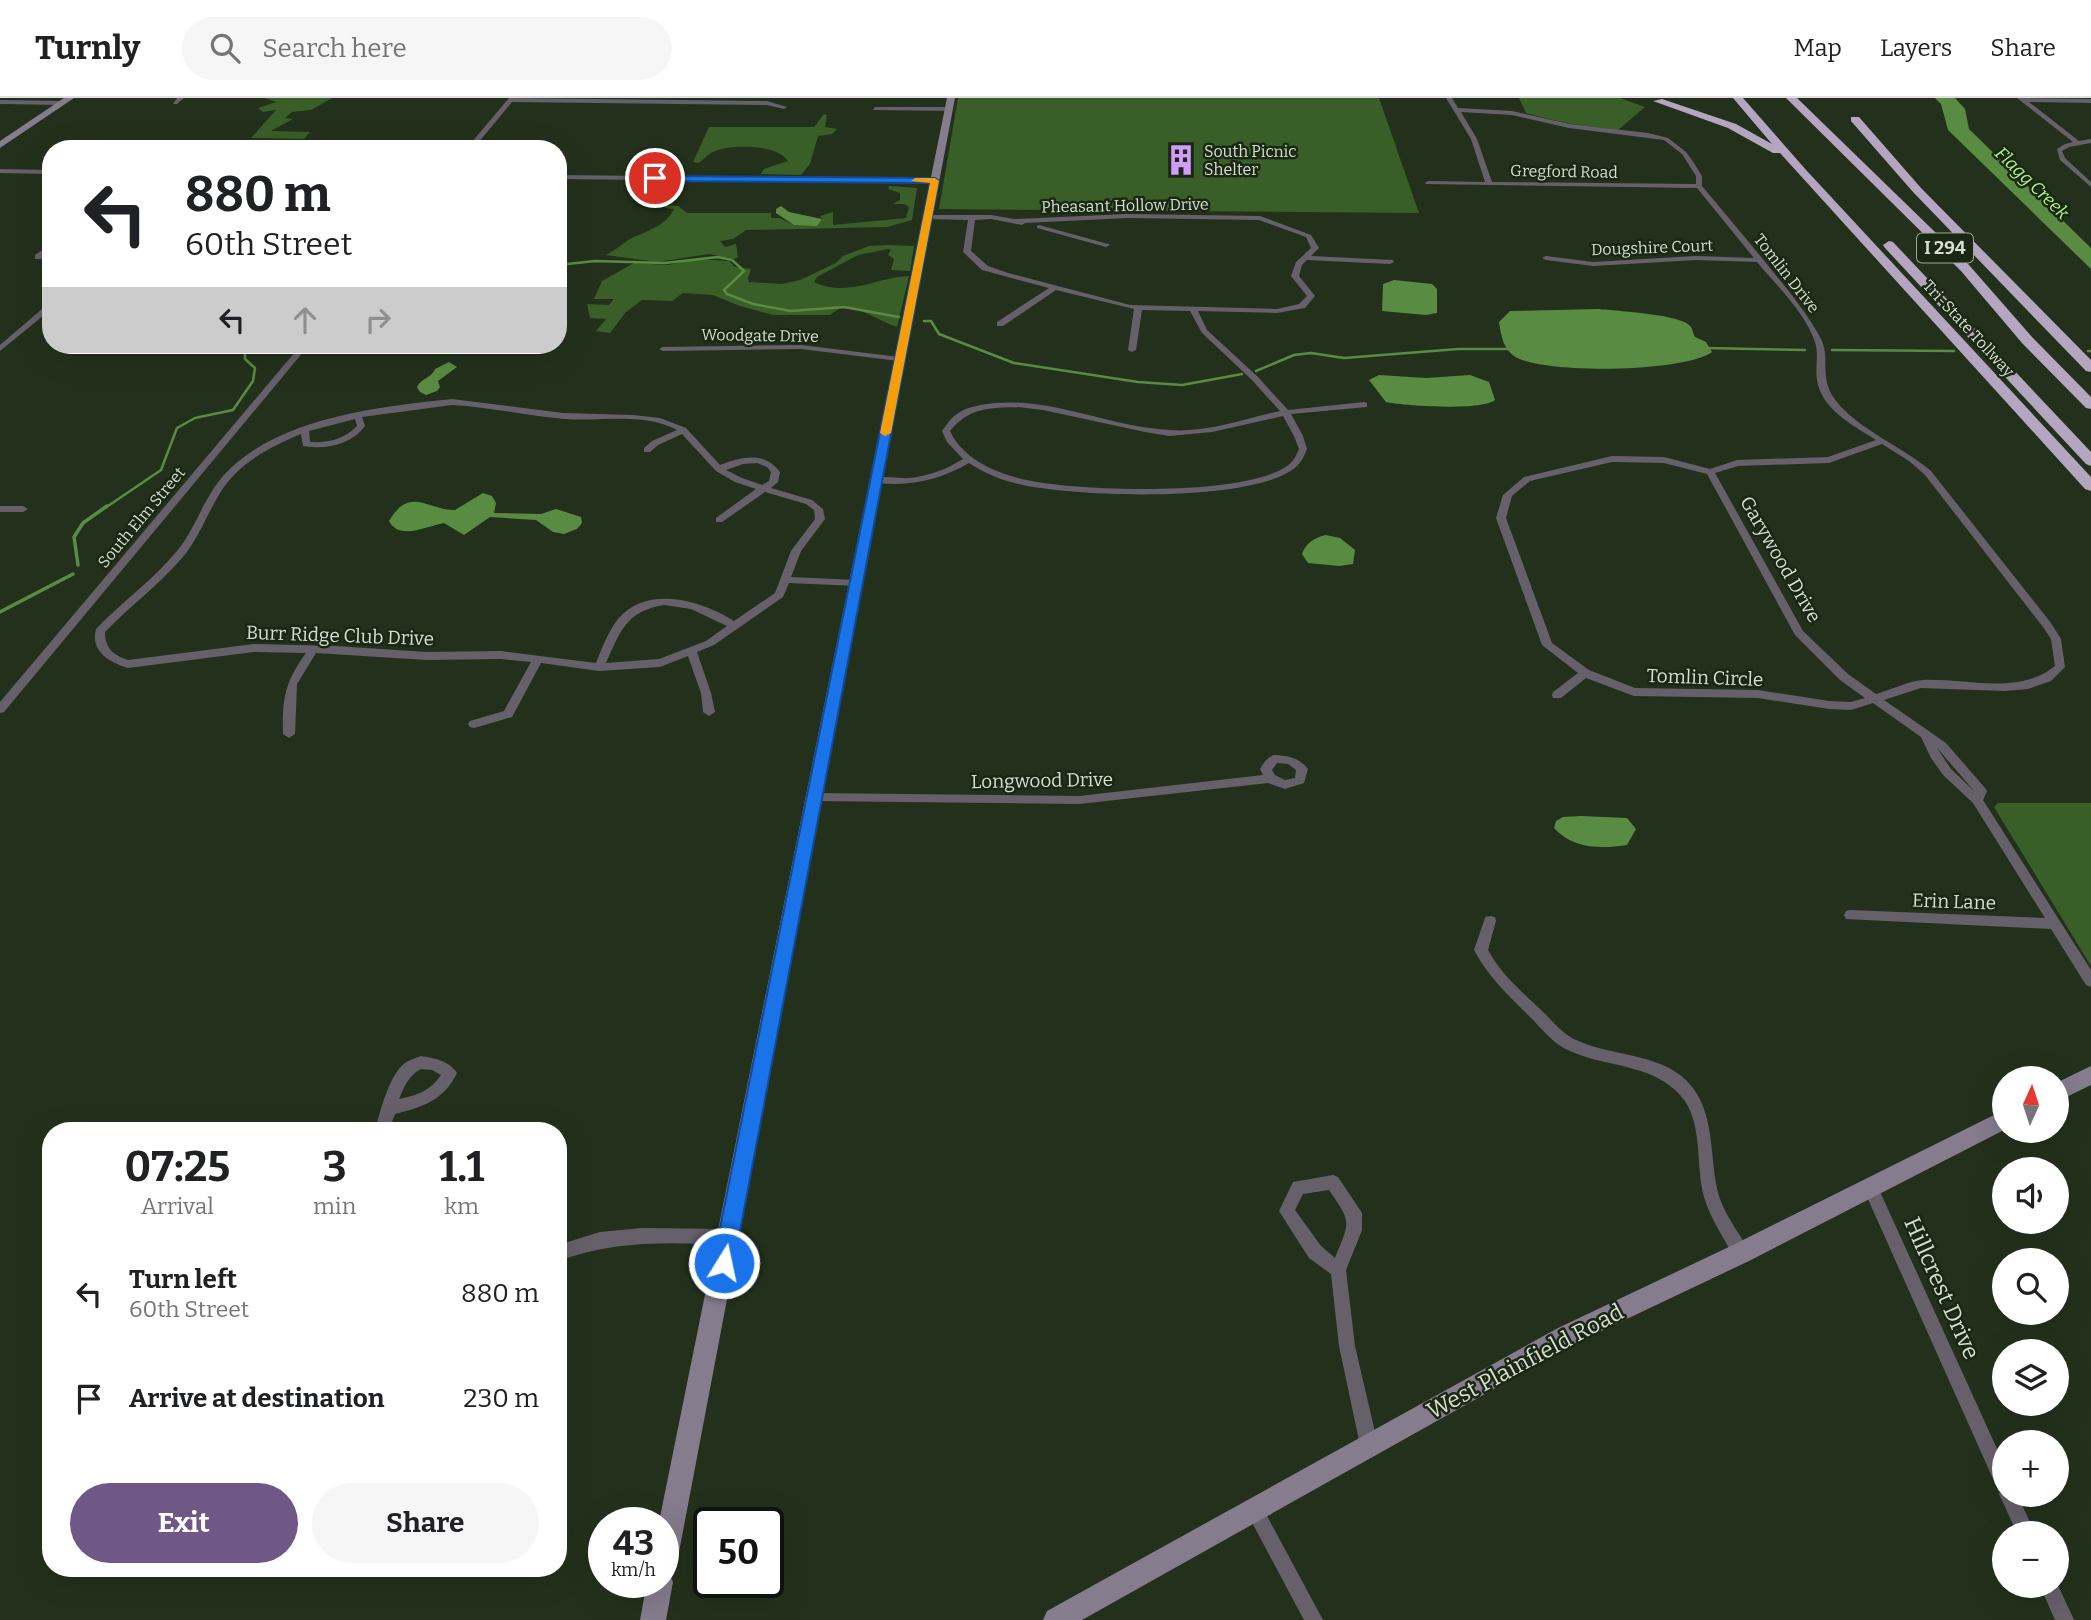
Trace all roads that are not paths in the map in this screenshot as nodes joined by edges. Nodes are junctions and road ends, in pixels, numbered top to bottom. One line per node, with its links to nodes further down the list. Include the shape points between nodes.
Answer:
1 (1449, 98): 14 (street)
2 (1738, 98): 25 (highway, Tri-State Tollway / I 294)
3 (1751, 98): 22 (highway)
4 (1791, 98): 43 (highway, Tri-State Tollway / I 294)
5 (511, 99): 12 (street, via 767,103); 16 (street)
6 (2021, 99): 9 (street); 18 (street)
7 (66, 100): 10 (street); 20 (main road)
8 (1658, 101): 25 (highway, via 1732,126 1767,144)
9 (2091, 101)
10 (0, 102)
11 (950, 104): 13 (street); 27 (main road)
12 (784, 107)
13 (875, 108)
14 (1456, 110): 29 (street, via 1474,139); 31 (street, Tomlin Drive, via 1512,113 1666,139 1692,164)
15 (1855, 120): 54 (highway)
16 (477, 140)
17 (2091, 141): 18 (street)
18 (2077, 142): 21 (street)
19 (2053, 144): 21 (street)
20 (0, 145)
21 (2062, 147): 30 (street, via 2062,159)
22 (1806, 157)
23 (0, 171): 24 (street)
24 (42, 172)
25 (1802, 173): 69 (highway, Tri-State Tollway / I 294)
26 (567, 177): 27 (street)
27 (935, 181): 33 (main road)
28 (1428, 183): 29 (street, Gregford Road)
29 (1489, 184): 31 (street, Gregford Road)
30 (2091, 185)
31 (1699, 187): 41 (street, Tomlin Drive)
32 (1842, 197): 65 (highway, Tri-State Tollway / I 294)
33 (928, 217): 34 (street, Pheasant Hollow Drive); 53 (main road)
34 (972, 218): 35 (street, Pheasant Hollow Drive); 44 (street, via 967,252 976,261 995,272)
35 (1053, 226): 36 (street, Pheasant Hollow Drive); 39 (street, Pheasant Hollow Drive, via 1140,216 1260,218 1309,236 1315,248)
36 (1106, 245)
37 (42, 254): 38 (street)
38 (38, 257)
39 (1307, 258): 42 (street); 46 (street, via 1295,276 1311,296 1302,306 1277,311)
40 (1546, 258): 41 (street, Dougshire Court, via 1593,264 1696,258)
41 (1760, 260): 62 (street, Tomlin Drive, via 1805,316 1820,343 1824,391 1847,418)
42 (1390, 262)
43 (1965, 268): 55 (highway); 57 (highway, Tri-State Tollway / I 294)
44 (1053, 289): 45 (street); 48 (street)
45 (1138, 308): 46 (street); 51 (street)
46 (1194, 310): 58 (street, via 1206,335)
47 (42, 314): 49 (street)
48 (1000, 324)
49 (0, 349)
50 (663, 349): 53 (street, Woodgate Drive, via 810,348)
51 (1132, 350)
52 (297, 354): 84 (street, South Elm Street)
53 (899, 359): 68 (main road)
54 (2091, 368)
55 (2091, 381)
56 (1364, 405): 58 (street)
57 (2091, 405)
58 (1286, 413): 64 (street, via 1171,433 1059,411 995,406 968,410 946,431 948,439); 64 (street, via 1301,441 1299,460 1268,478 1226,486 1152,491 1056,488 1006,477)
59 (358, 416): 60 (street, Burr Ridge Club Drive, via 424,405 487,404 565,417 643,417); 61 (street, Burr Ridge Club Drive); 61 (street, via 358,432 336,442 306,444)
60 (683, 430): 63 (street); 66 (street, Burr Ridge Club Drive)
61 (305, 431): 77 (street, Burr Ridge Club Drive, via 256,453 228,475 183,550 113,616 100,631 99,642 115,661 128,664 241,649)
62 (1883, 441): 67 (street, via 1829,460 1751,462); 83 (street, Tomlin Drive, via 1912,459 1939,486 2048,625 2056,639 2060,667 2028,685 1921,684)
63 (647, 450)
64 (970, 459): 68 (street, via 925,479)
65 (2091, 461)
66 (719, 469): 70 (street, Burr Ridge Club Drive); 70 (street, via 743,460 772,465 776,472 773,482)
67 (1713, 470): 81 (street, Tomlin Circle, via 1664,460 1612,459 1527,479 1508,495 1501,519 1547,645); 83 (street, Garywood Drive, via 1799,633 1821,657)
68 (876, 480): 75 (main road)
69 (2091, 485)
70 (764, 487): 73 (street); 74 (street, Burr Ridge Club Drive, via 818,509 817,526 796,551)
71 (0, 509): 72 (street)
72 (23, 509)
73 (719, 520)
74 (787, 580): 75 (street); 76 (street, Burr Ridge Club Drive, via 779,595)
75 (858, 583): 89 (main road)
76 (733, 625): 78 (street, Burr Ridge Club Drive); 80 (street, via 695,604 664,603 636,609 618,626)
77 (313, 650): 79 (street, Burr Ridge Club Drive); 87 (street, via 291,686)
78 (692, 652): 80 (street, Burr Ridge Club Drive, via 660,663); 85 (street)
79 (538, 659): 80 (street, Burr Ridge Club Drive); 86 (street, via 508,714)
80 (599, 667)
81 (1585, 673): 82 (street); 83 (street, Tomlin Circle, via 1634,692 1758,694 1852,706)
82 (1557, 695)
83 (1875, 698): 92 (street, Garywood Drive, via 1926,736 1962,790 1977,800)
84 (0, 709)
85 (709, 712)
86 (474, 724)
87 (289, 734)
88 (1270, 778): 89 (street, Longwood Drive, via 1079,800)
89 (814, 797): 100 (main road)
90 (1850, 915): 92 (street, Erin Lane)
91 (1490, 921): 102 (street, via 1481,950 1487,962 1500,982 1558,1036 1604,1056 1654,1068 1688,1094 1699,1120 1714,1206)
92 (2056, 924): 93 (street, Garywood Drive)
93 (2091, 981)
94 (2091, 1075): 95 (main road)
95 (2069, 1086)
96 (390, 1108): 97 (street)
97 (385, 1122)
98 (1992, 1126): 99 (main road, West Plainfield Road)
99 (1871, 1188): 102 (main road, West Plainfield Road); 105 (street, Hillcrest Drive)
100 (728, 1237): 101 (street, via 620,1235); 106 (main road)
101 (567, 1250)
102 (1741, 1253): 104 (main road, West Plainfield Road, via 1566,1336)
103 (1338, 1270): 103 (street, via 1354,1230 1354,1213 1333,1182 1298,1187 1287,1211 1315,1252); 104 (street, via 1347,1346)
104 (1369, 1445): 107 (main road, West Plainfield Road)
105 (1992, 1457)
106 (675, 1507)
107 (1254, 1509): 111 (main road, West Plainfield Road); 112 (street)
108 (657, 1598): 110 (main road)
109 (2054, 1598): 113 (street)
110 (653, 1620)
111 (1056, 1620)
112 (1314, 1620)
113 (2064, 1620)

